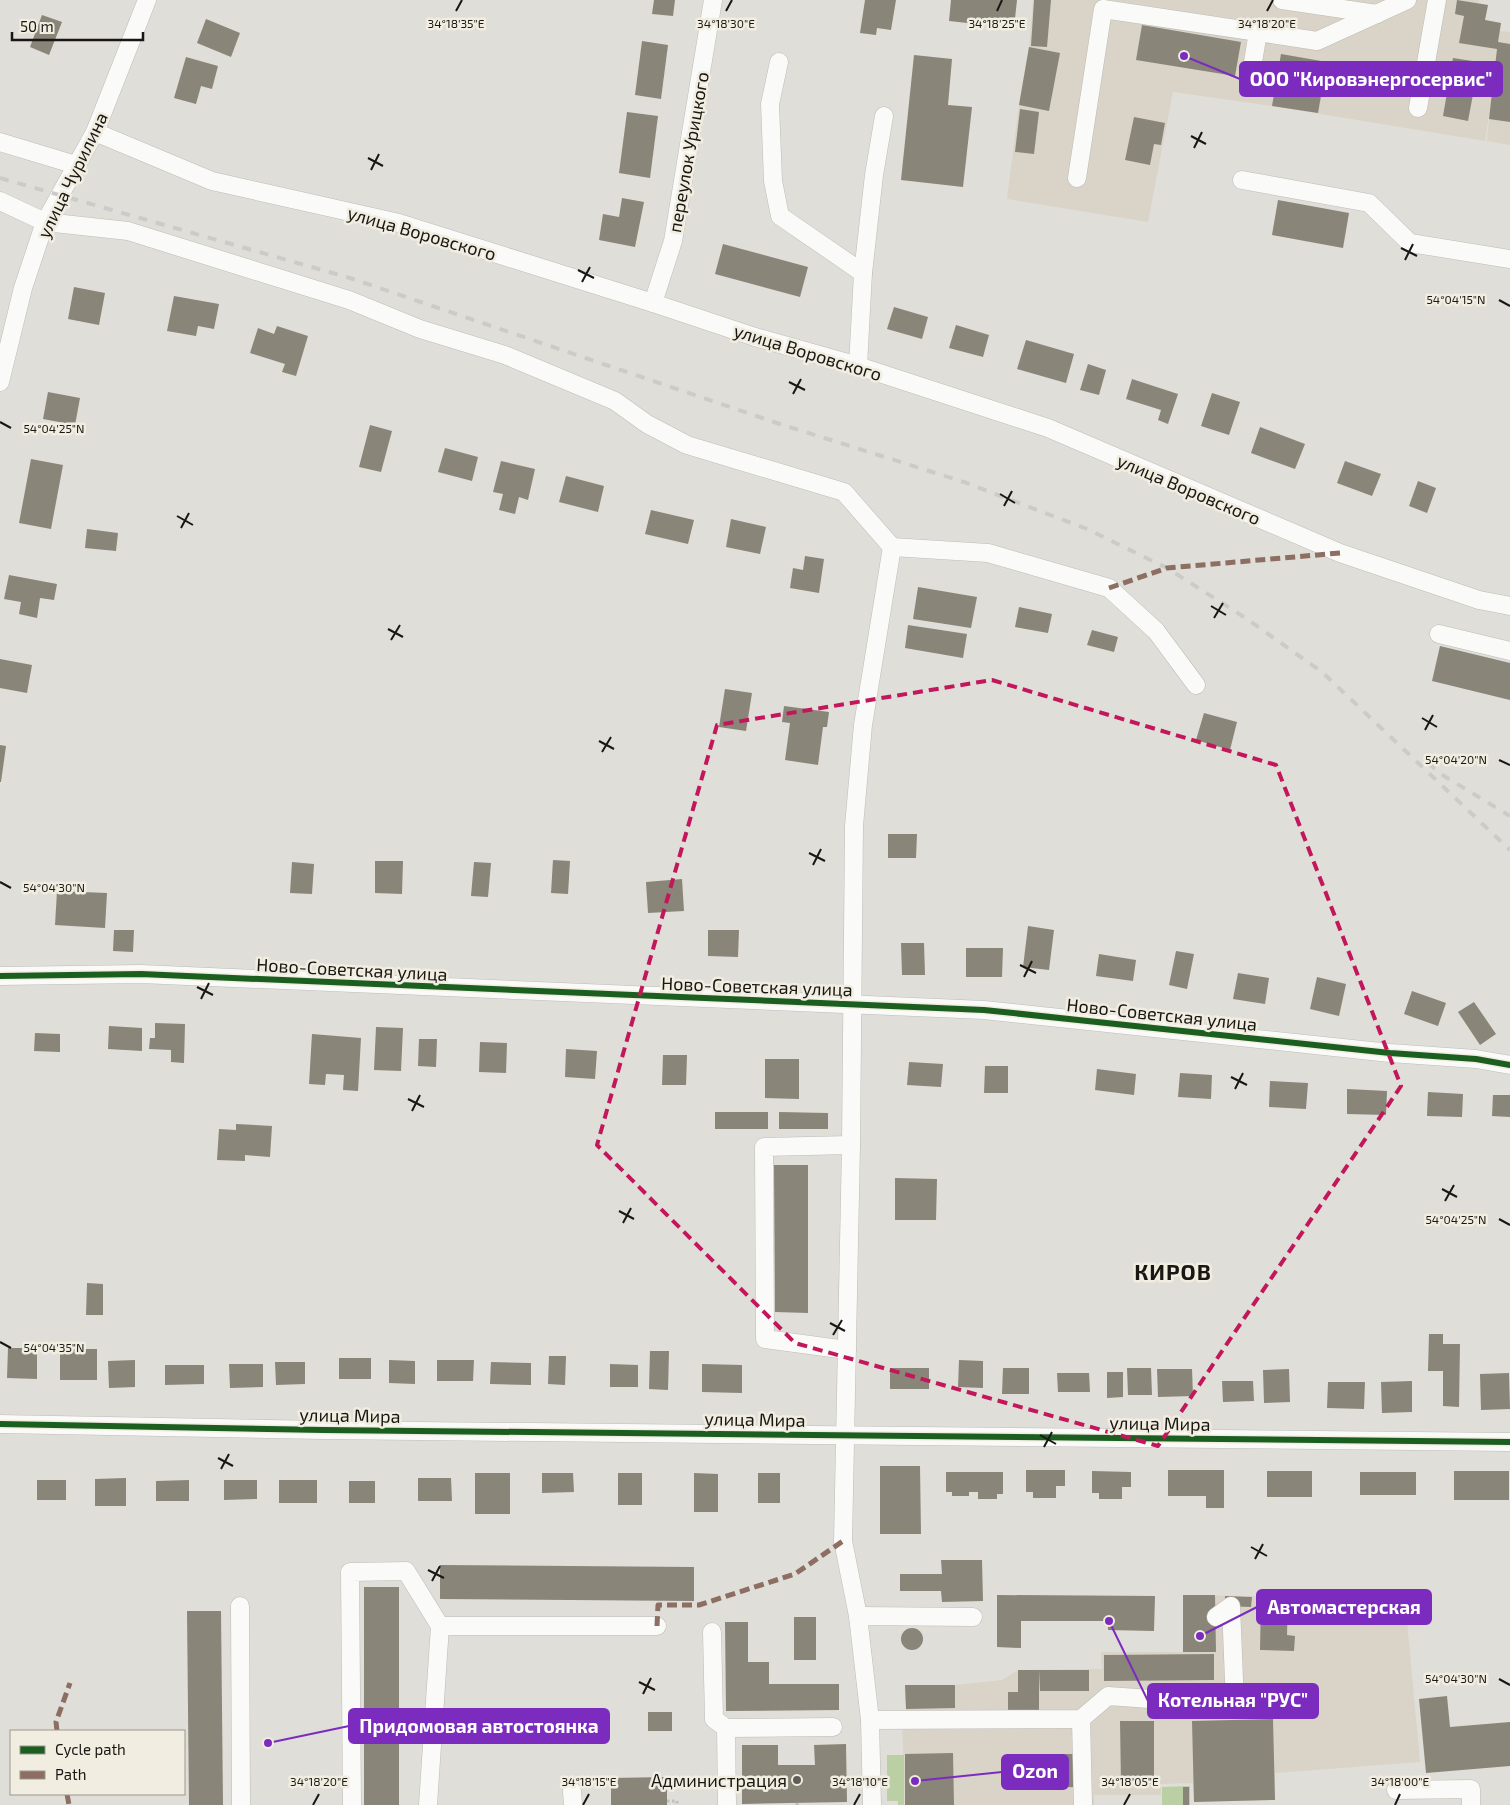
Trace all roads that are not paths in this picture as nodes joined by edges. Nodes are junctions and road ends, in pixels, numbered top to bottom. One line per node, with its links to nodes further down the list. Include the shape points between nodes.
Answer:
1 (147, 0): 12 (street, улица Чурилина)
2 (714, 0): 21 (street, переулок Урицкого, via 673,241)
3 (1282, 0): 6 (street)
4 (1408, 0): 6 (street)
5 (1437, 0): 10 (street)
6 (1377, 14): 7 (street, via 1317,41)
7 (1258, 32): 9 (street); 15 (street, via 1103,9)
8 (779, 62): 20 (street, via 770,104 773,181 780,216)
9 (1250, 80)
10 (1418, 108)
11 (884, 116): 20 (street)
12 (95, 132): 14 (street, улица Чурилина); 21 (street, улица Воровского, via 212,182 399,223)
13 (0, 142): 14 (street)
14 (76, 165): 18 (street, улица Чурилина)
15 (1077, 178)
16 (1242, 180): 19 (street, via 1369,203 1410,243)
17 (0, 201): 18 (street)
18 (45, 222): 23 (street, улица Чурилина, via 23,288); 24 (street, via 128,231 349,300 420,329 505,354 615,401 647,424 687,445 844,492)
19 (1510, 259)
20 (863, 273): 22 (street)
21 (654, 303): 22 (street, улица Воровского, via 755,337)
22 (858, 366): 25 (street, улица Воровского, via 1048,428 1340,553 1479,600)
23 (0, 382)
24 (892, 547): 28 (street, via 988,553 1110,588 1156,631); 30 (street, via 863,725 854,826)
25 (1510, 606)
26 (1439, 634): 27 (street)
27 (1510, 651)
28 (1196, 685)
29 (0, 976): 30 (street, Ново-Советская улица, via 141,974)
30 (853, 1006): 31 (street, Ново-Советская улица, via 984,1010); 32 (street)
31 (1510, 1065)
32 (852, 1145): 33 (street); 33 (street, via 764,1146 765,1339)
33 (847, 1350): 35 (street)
34 (0, 1424): 35 (street, улица Мира)
35 (847, 1435): 36 (street, улица Мира); 38 (street, via 843,1541)
36 (1510, 1442)
37 (240, 1606): 49 (street)
38 (858, 1616): 40 (street); 45 (street)
39 (1216, 1616): 44 (street, via 1231,1606 1235,1705 1108,1696)
40 (974, 1617)
41 (440, 1626): 42 (street); 50 (street, via 406,1571 350,1572); 51 (street)
42 (657, 1626)
43 (712, 1632): 47 (street, via 714,1719)
44 (1081, 1719): 45 (street); 54 (street)
45 (870, 1720): 53 (street)
46 (833, 1727): 47 (street)
47 (726, 1728): 52 (street)
48 (1396, 1790): 55 (street, via 1471,1789)
49 (241, 1805)
50 (352, 1805)
51 (428, 1805)
52 (727, 1805)
53 (872, 1805)
54 (1083, 1805)
55 (1471, 1805)

